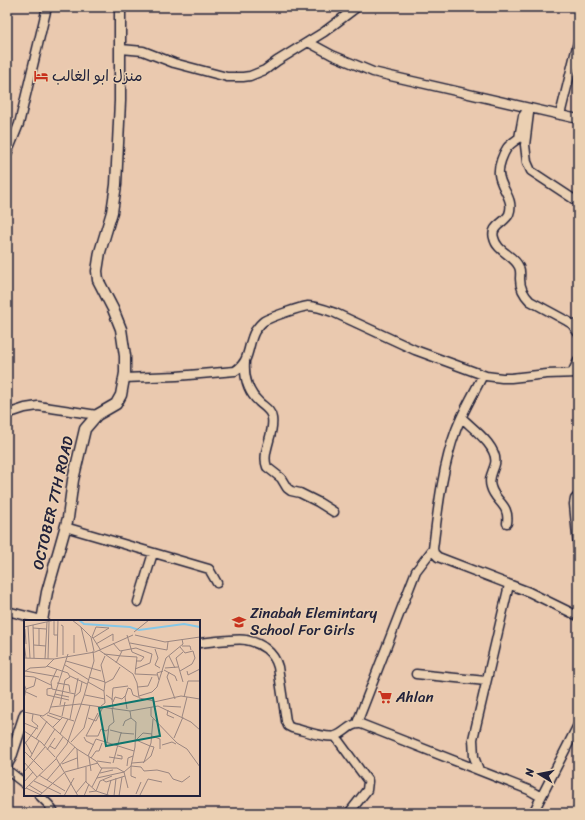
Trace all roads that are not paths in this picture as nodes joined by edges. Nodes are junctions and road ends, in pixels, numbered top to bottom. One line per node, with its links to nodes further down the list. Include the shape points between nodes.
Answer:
1 (47, 7): 10 (street, via 18,124)
2 (120, 7): 6 (street, OCTOBER 7TH ROAD)
3 (357, 7): 4 (street)
4 (308, 42): 6 (street, via 265,70 243,77 227,76 174,63 143,51); 7 (street, via 373,72)
5 (578, 42): 8 (street)
6 (121, 49): 17 (street, OCTOBER 7TH ROAD, via 116,185 97,271 98,280 120,328 125,356)
7 (529, 108): 8 (street); 11 (street, via 525,145 531,171); 12 (street, via 523,116 519,138 507,147 502,158 499,173 511,203 508,214 495,229 494,239 498,247 512,257 520,268 521,286 530,301 572,324)
8 (560, 115): 9 (street)
9 (578, 119)
10 (7, 154)
11 (578, 202)
12 (578, 333)
13 (578, 361): 15 (street)
14 (245, 362): 16 (street, via 253,335 259,325 270,318 308,306 325,309 415,350); 17 (street, via 235,371); 22 (street, via 245,376 249,389 268,410 272,419 265,460 267,468 282,478 291,491 300,493)
15 (575, 373): 16 (street, via 502,378)
16 (483, 374): 20 (street)
17 (124, 378): 19 (street, OCTOBER 7TH ROAD, via 121,395 116,404)
18 (7, 414): 19 (street, via 38,406)
19 (97, 415): 24 (street, OCTOBER 7TH ROAD, via 85,429)
20 (462, 418): 23 (street, via 495,453 496,462 490,484 493,493 505,508); 26 (street, via 456,430 445,471)
21 (578, 496): 25 (street, via 574,504)
22 (334, 512)
23 (507, 523)
24 (65, 527): 27 (street); 34 (street, OCTOBER 7TH ROAD)
25 (578, 547)
26 (433, 549): 29 (street, via 438,557); 39 (street, via 416,570)
27 (153, 553): 28 (street, via 209,569); 30 (street)
28 (217, 583)
29 (509, 585): 32 (street); 37 (street)
30 (138, 602)
31 (7, 611): 33 (street)
32 (578, 616)
33 (38, 620)
34 (42, 620)
35 (200, 642): 41 (street, via 246,640 266,648 277,661 288,726 330,737)
36 (416, 674): 37 (street)
37 (486, 681): 44 (street, via 474,739 474,757)
38 (24, 717): 42 (street)
39 (357, 724): 41 (street); 44 (street)
40 (578, 726): 47 (street)
41 (335, 736): 49 (street, via 368,781 367,790)
42 (7, 764)
43 (7, 770): 45 (street)
44 (479, 770): 47 (street)
45 (24, 783)
46 (40, 796): 48 (street)
47 (541, 797): 50 (street)
48 (54, 813)
49 (349, 813)
50 (533, 813)

